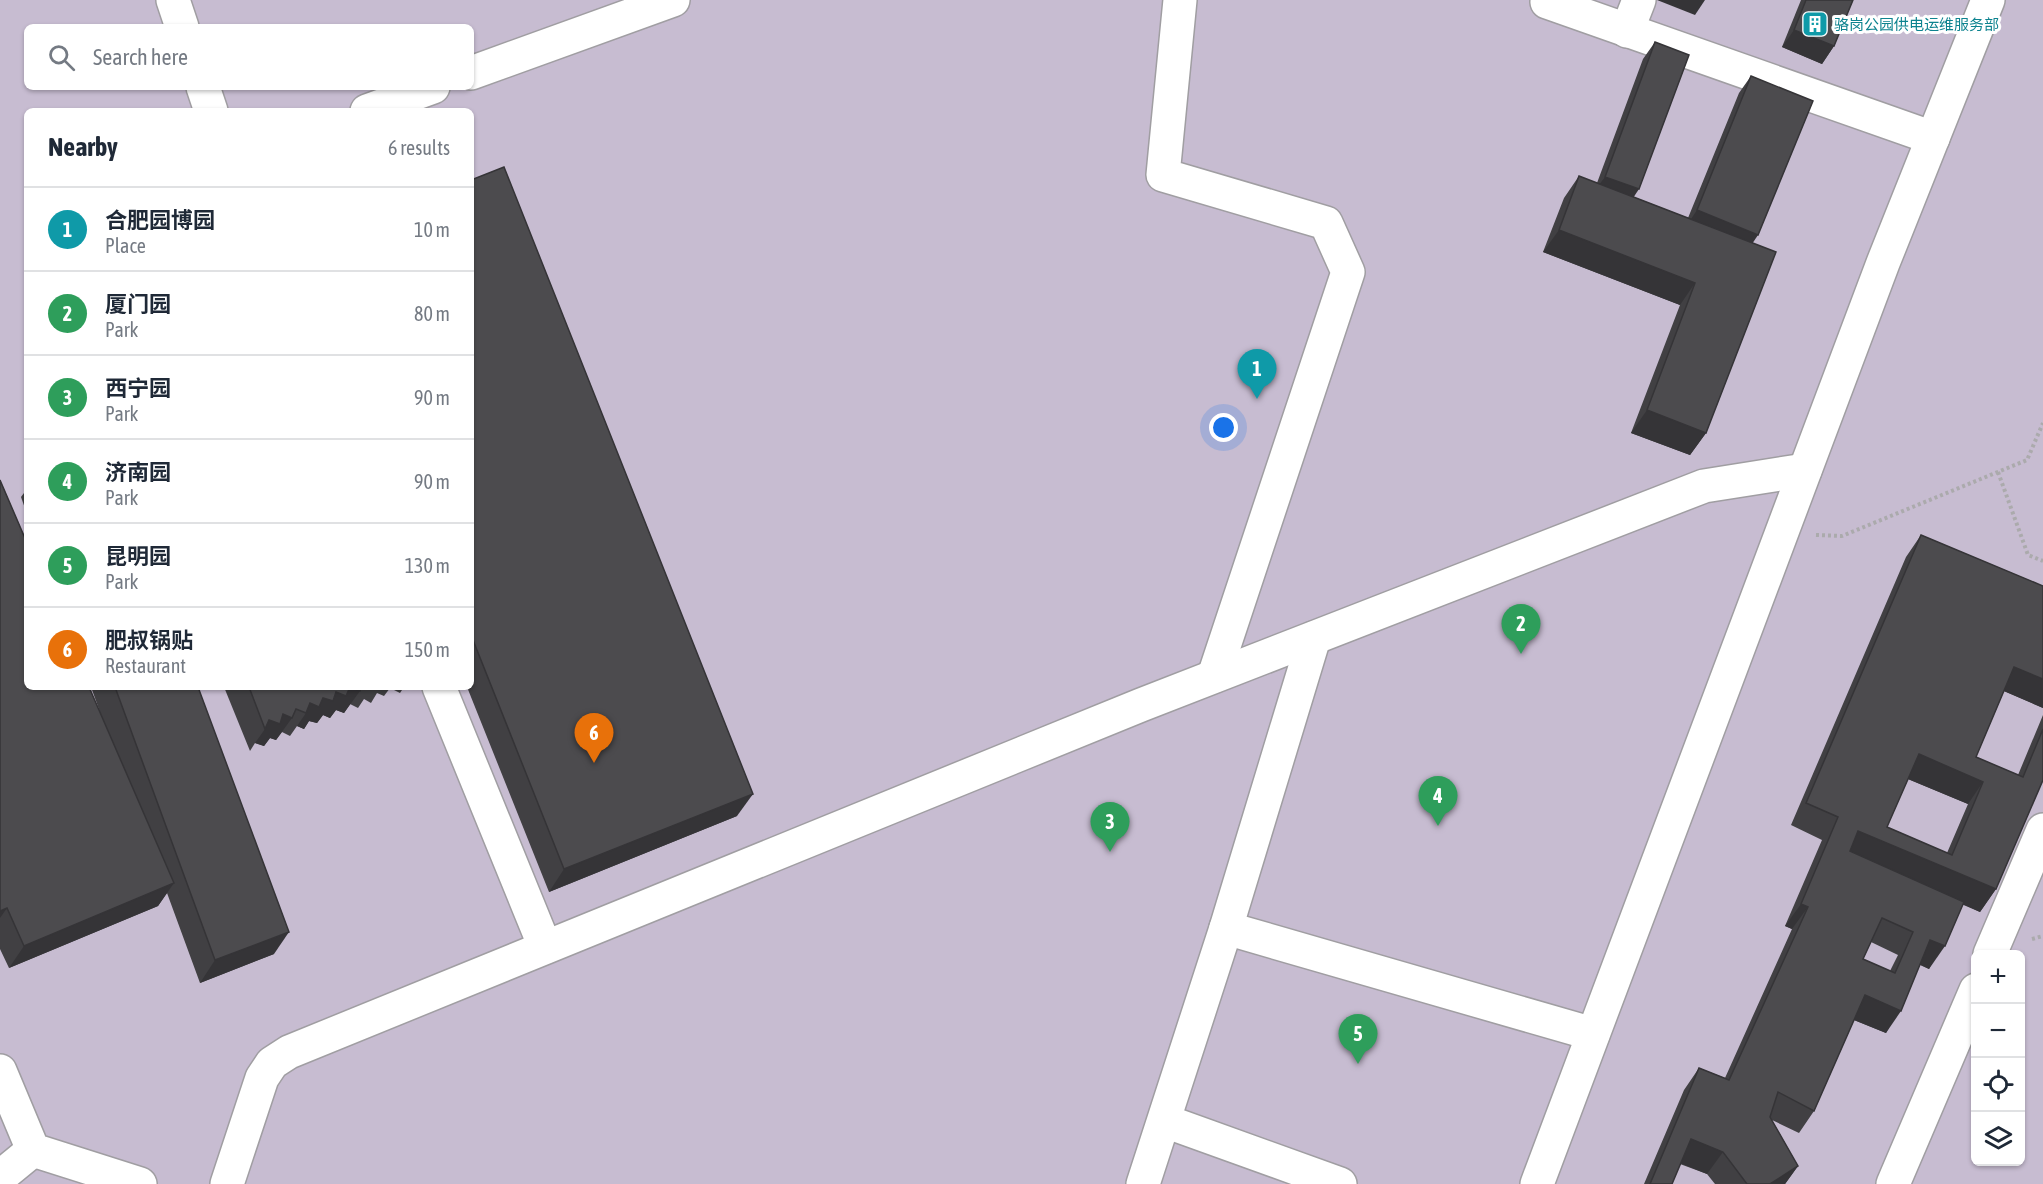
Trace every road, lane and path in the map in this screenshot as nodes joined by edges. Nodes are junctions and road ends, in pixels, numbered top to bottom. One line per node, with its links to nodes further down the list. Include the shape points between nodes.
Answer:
1 (173, 0): 7 (street)
2 (673, 0): 9 (street)
3 (1180, 0): 21 (street, via 1163,175 1326,223 1348,272)
4 (1639, 0): 8 (street)
5 (1988, 0): 14 (street)
6 (1547, 2): 8 (street)
7 (181, 24)
8 (1627, 31): 14 (street)
9 (474, 72)
10 (204, 90): 12 (street)
11 (425, 90): 13 (street)
12 (210, 108)
13 (375, 108)
14 (1933, 138): 16 (street)
15 (2043, 423): 17 (path, via 2027,460)
16 (1805, 470): 18 (street); 20 (street, via 1704,486)
17 (1998, 472): 18 (path, via 1842,536); 19 (path, via 2028,555)
18 (1781, 534): 28 (street)
19 (2043, 561)
20 (1314, 638): 21 (street); 24 (street)
21 (1214, 676): 25 (street)
22 (440, 690): 25 (street)
23 (2043, 830): 26 (street)
24 (1226, 928): 28 (street); 30 (street)
25 (545, 947): 34 (street, via 281,1056 262,1078)
26 (1992, 950)
27 (1971, 1002): 38 (street)
28 (1593, 1034): 37 (street)
29 (0, 1071): 31 (street)
30 (1165, 1120): 35 (street); 36 (street)
31 (33, 1150): 32 (street); 33 (street)
32 (0, 1177)
33 (140, 1184)
34 (227, 1184)
35 (1143, 1184)
36 (1340, 1184)
37 (1537, 1184)
38 (1893, 1184)

